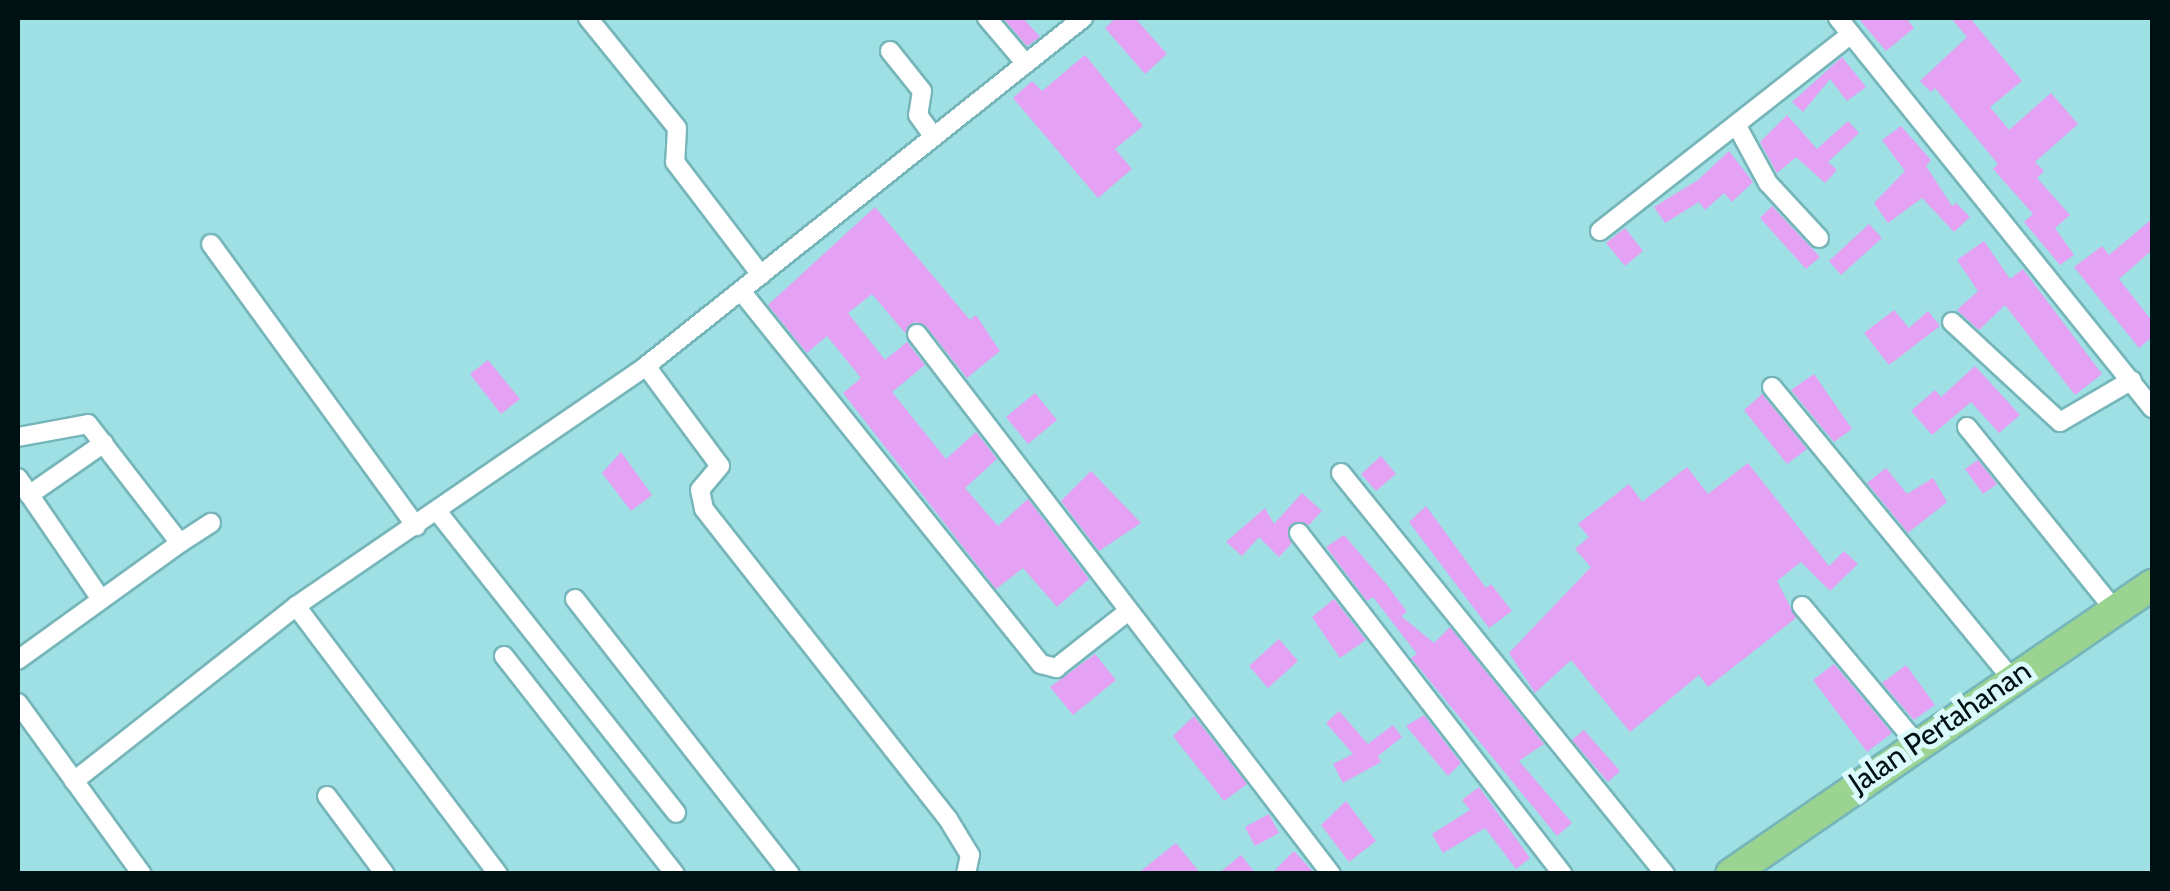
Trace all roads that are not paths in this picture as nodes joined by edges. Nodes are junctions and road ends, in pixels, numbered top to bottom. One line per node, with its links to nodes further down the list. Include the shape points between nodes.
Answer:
1 (588, 18): 13 (street, via 676,128 675,162)
2 (987, 18): 7 (street)
3 (1083, 18): 7 (street)
4 (1838, 18): 5 (street)
5 (1852, 34): 8 (street); 18 (street)
6 (890, 50): 9 (street, via 922,91 918,114)
7 (1026, 64): 9 (street)
8 (1737, 126): 10 (street); 11 (street, via 1768,183)
9 (934, 137): 13 (street)
10 (1600, 231)
11 (1819, 238)
12 (211, 244): 29 (street)
13 (761, 275): 14 (street)
14 (741, 291): 17 (street); 38 (street, via 1041,664 1056,668)
15 (1952, 322): 18 (street, via 2060,422)
16 (916, 334): 38 (street)
17 (646, 366): 27 (street); 52 (street, via 720,466 700,490 704,508 948,819 970,855)
18 (2132, 380): 20 (street)
19 (1772, 388): 41 (street)
20 (2152, 408)
21 (1967, 427): 37 (street)
22 (18, 437): 23 (street, via 80,421)
23 (104, 443): 26 (street); 31 (street)
24 (1341, 473): 55 (street)
25 (18, 478): 26 (street)
26 (29, 495): 33 (street)
27 (437, 511): 29 (street); 46 (street)
28 (212, 523): 31 (street)
29 (416, 526): 35 (street)
30 (1299, 532): 54 (street)
31 (180, 543): 33 (street)
32 (2152, 585): 37 (main road, Jalan Pertahanan)
33 (102, 599): 40 (street)
34 (575, 600): 51 (street)
35 (296, 606): 44 (street); 49 (street)
36 (1802, 606): 43 (street)
37 (2114, 609): 41 (main road, Jalan Pertahanan)
38 (1126, 613): 53 (street)
39 (504, 656): 50 (street)
40 (18, 660)
41 (2013, 680): 43 (main road, Jalan Pertahanan)
42 (18, 703): 44 (street)
43 (1917, 744): 56 (main road, Jalan Pertahanan)
44 (74, 781): 47 (street)
45 (326, 796): 48 (street)
46 (676, 813)
47 (142, 874)
48 (385, 874)
49 (498, 874)
50 (675, 874)
51 (790, 874)
52 (966, 874)
53 (1331, 874)
54 (1563, 874)
55 (1665, 874)
56 (1731, 874)

